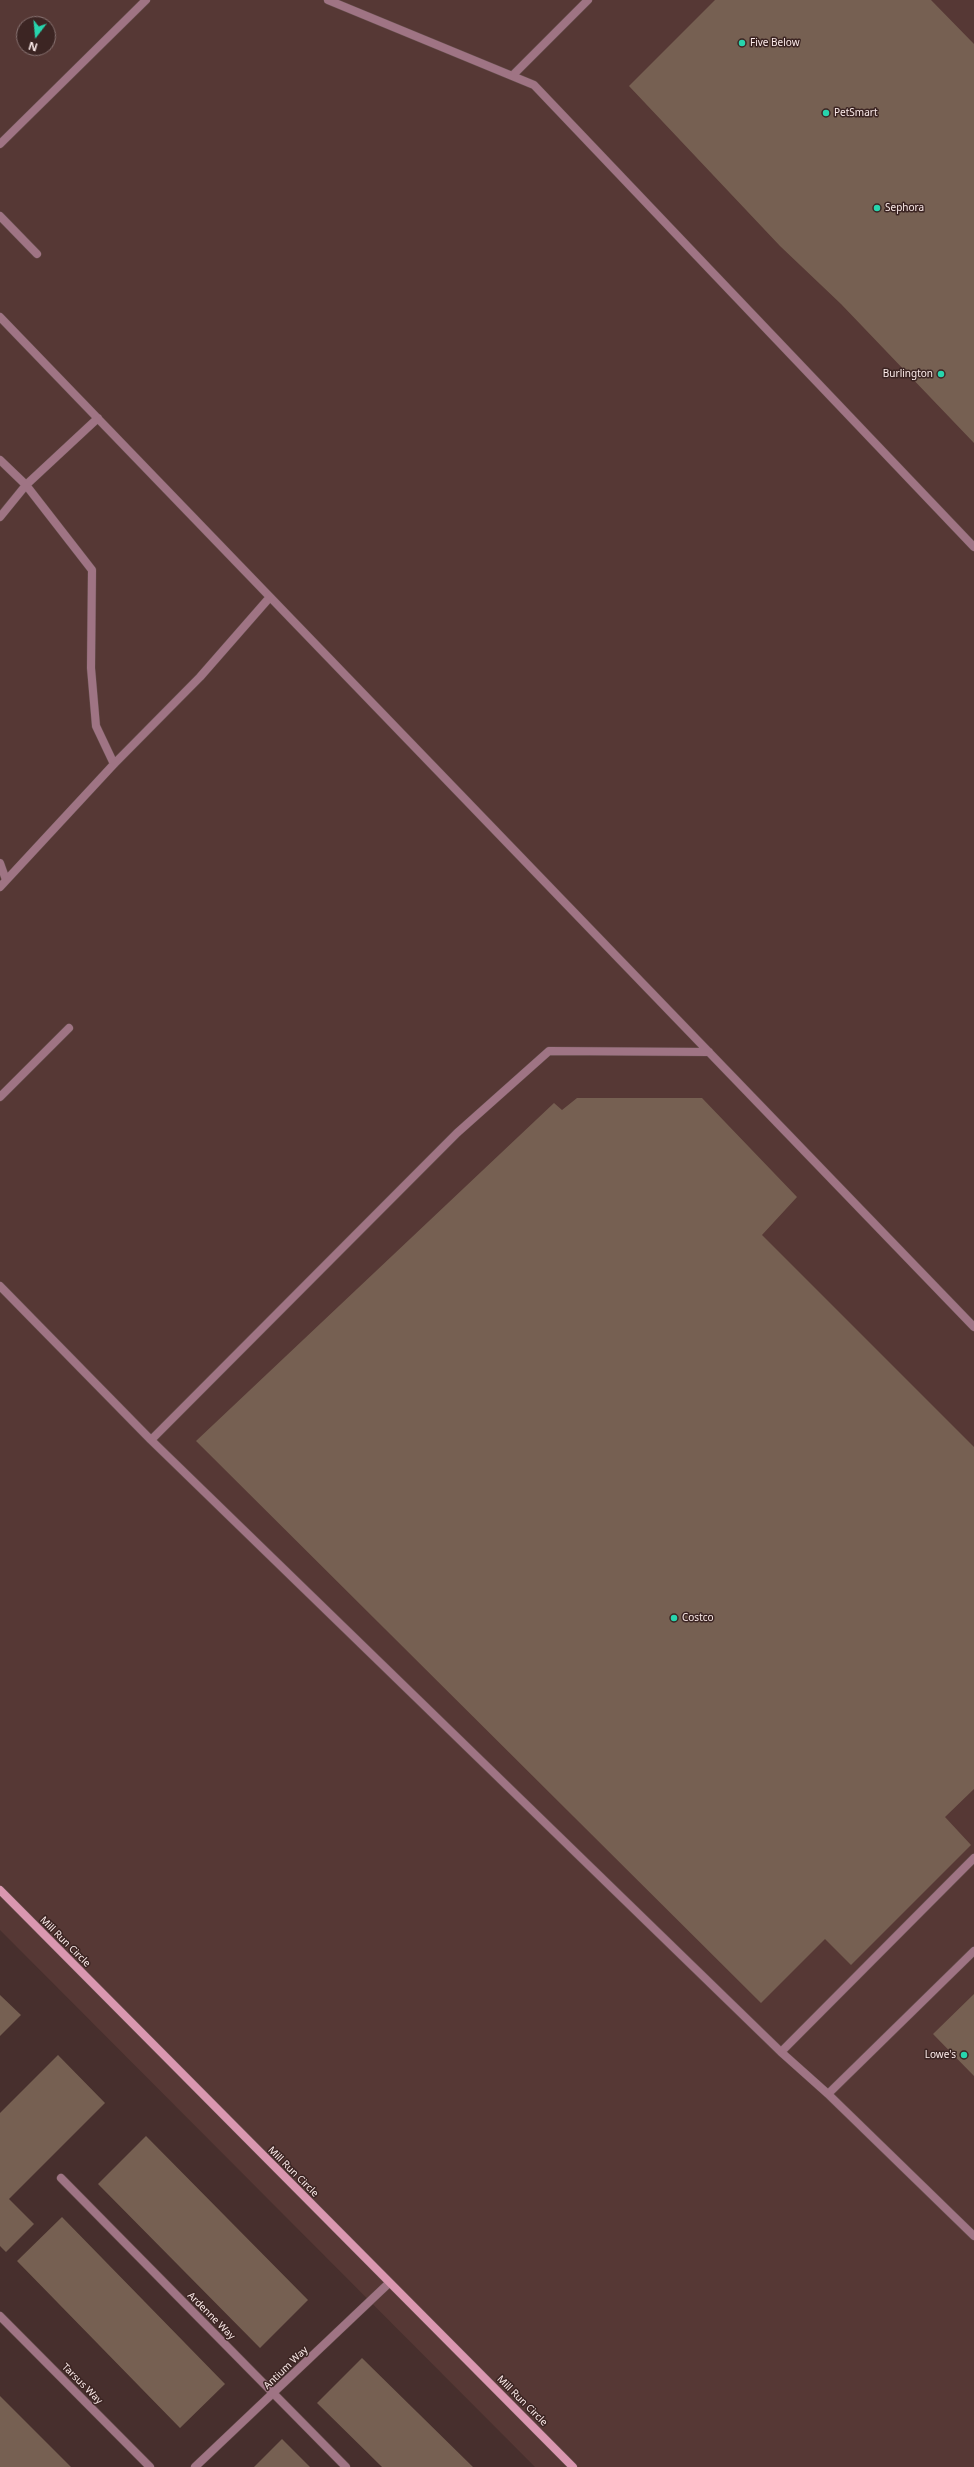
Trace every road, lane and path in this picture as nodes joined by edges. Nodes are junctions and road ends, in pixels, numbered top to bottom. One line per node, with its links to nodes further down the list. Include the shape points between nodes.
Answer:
1 (146, 0): 5 (street)
2 (328, 0): 4 (street)
3 (588, 0): 4 (street)
4 (512, 76): 13 (street, via 534,85)
5 (0, 144)
6 (0, 216): 7 (street)
7 (37, 254)
8 (0, 317): 9 (street)
9 (98, 418): 11 (street); 14 (street)
10 (0, 460): 11 (street)
11 (26, 485): 12 (street); 15 (street, via 92,570 91,668 96,726)
12 (0, 517)
13 (974, 547)
14 (270, 596): 15 (street, via 200,677); 20 (street)
15 (114, 764): 17 (street)
16 (0, 863): 17 (street)
17 (6, 880): 18 (street)
18 (0, 887)
19 (69, 1028): 21 (street)
20 (709, 1052): 23 (street); 24 (street, via 549,1052 457,1133)
21 (0, 1097)
22 (0, 1286): 24 (street)
23 (974, 1326)
24 (151, 1440): 28 (street)
25 (974, 1858): 28 (street)
26 (0, 1890): 32 (street, Mill Run Circle)
27 (974, 1951): 29 (street)
28 (781, 2052): 29 (street)
29 (828, 2094): 31 (street)
30 (61, 2178): 34 (street, Ardenne Way)
31 (974, 2236)
32 (389, 2283): 34 (street, Antium Way); 38 (street, Mill Run Circle)
33 (0, 2316): 35 (street, Tarsus Way)
34 (274, 2394): 36 (street, Antium Way); 37 (street, Ardenne Way)
35 (150, 2467)
36 (195, 2467)
37 (346, 2467)
38 (573, 2467)

